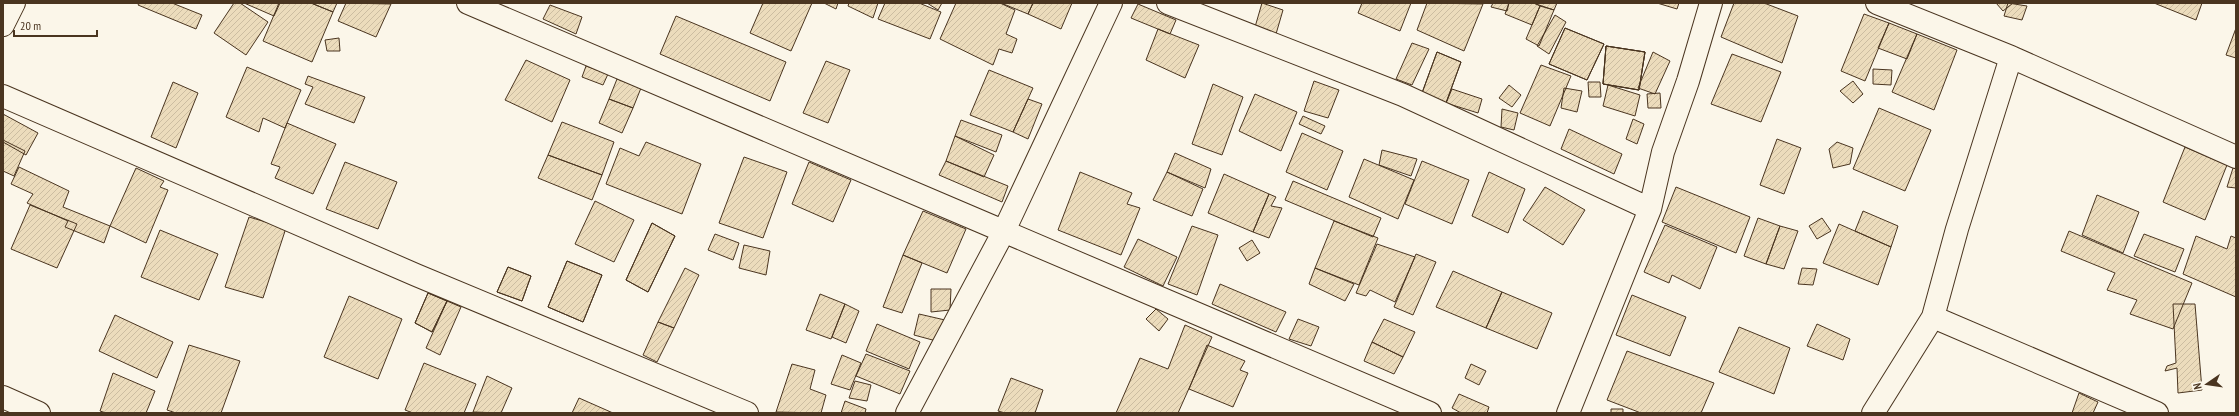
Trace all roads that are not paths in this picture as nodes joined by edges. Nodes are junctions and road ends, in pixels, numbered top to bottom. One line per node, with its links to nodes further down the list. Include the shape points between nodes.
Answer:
1 (14, 3): 7 (street)
2 (468, 3): 12 (street)
3 (1111, 3): 12 (street)
4 (1168, 3): 11 (street, via 1403,95)
5 (1711, 3): 11 (street, via 1664,152)
6 (1877, 3): 8 (street)
7 (3, 25)
8 (2011, 57): 10 (street); 13 (street, via 1957,229)
9 (3, 96): 16 (street, via 409,272)
10 (2236, 157)
11 (1650, 209): 19 (street)
12 (1003, 232): 17 (street); 18 (street)
13 (1933, 317): 20 (street); 21 (street)
14 (3, 397): 15 (street)
15 (39, 413)
16 (747, 413)
17 (908, 413)
18 (1430, 413)
19 (1568, 413)
20 (1873, 413)
21 (2157, 413)

